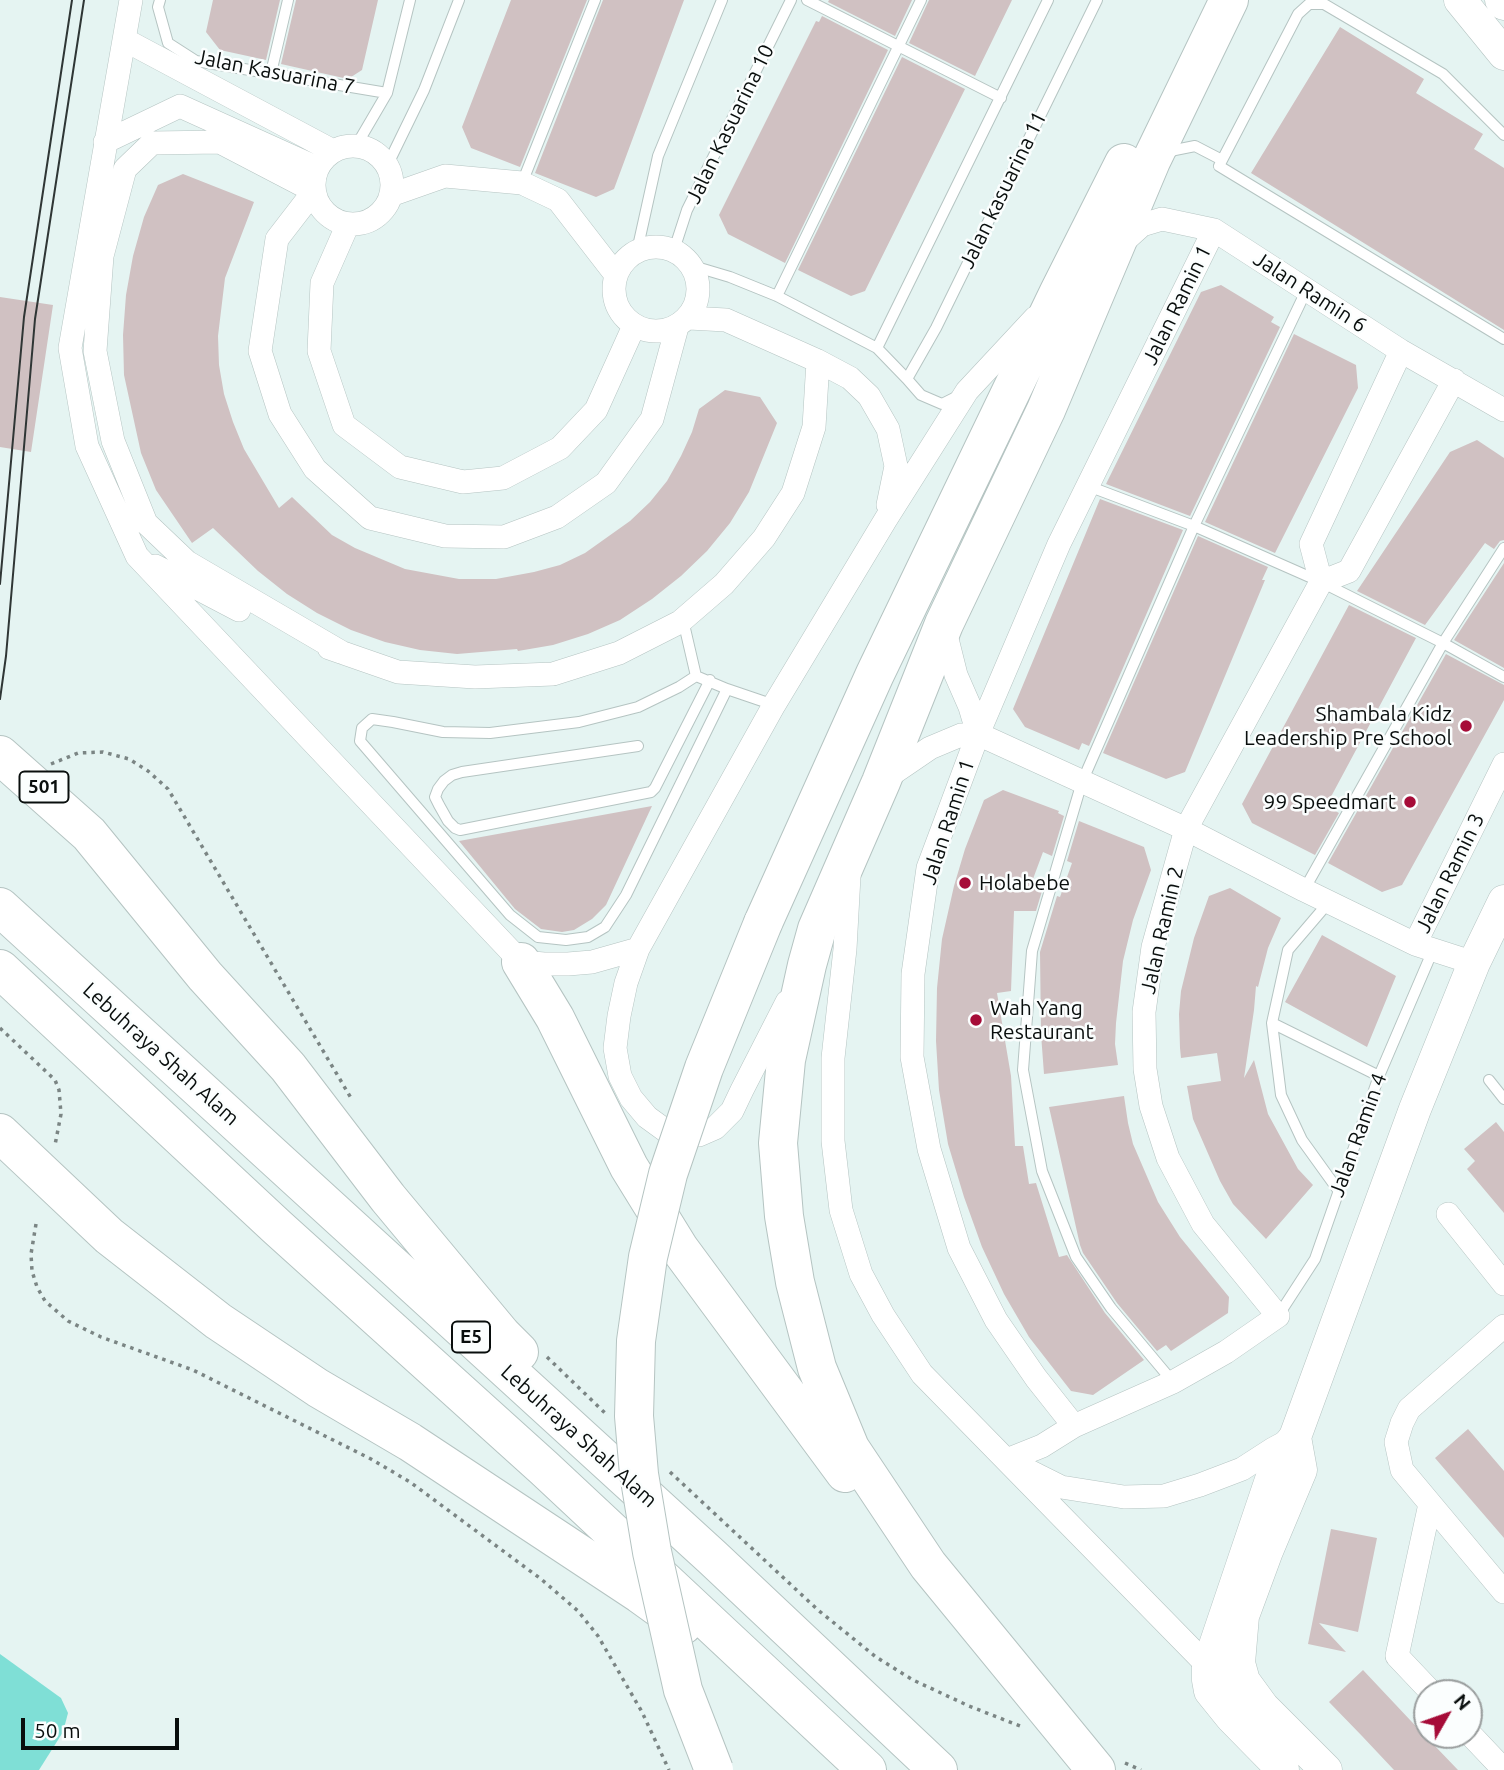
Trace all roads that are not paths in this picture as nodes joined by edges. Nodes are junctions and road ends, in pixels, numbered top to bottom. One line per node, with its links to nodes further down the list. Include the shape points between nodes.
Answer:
1 (131, 0): 18 (street)
2 (160, 0): 21 (lane, Jalan Kasuarina 7, via 168,43 197,61)
3 (288, 0): 21 (lane)
4 (410, 0): 22 (lane)
5 (459, 0): 30 (lane, via 424,90)
6 (595, 0): 31 (lane)
7 (722, 0): 37 (lane, Jalan Kasuarina 10, via 658,156)
8 (790, 0): 36 (lane, Jalan Kasuarina 10, via 687,210)
9 (807, 0): 19 (lane)
10 (921, 0): 19 (lane)
11 (1048, 0): 23 (lane, Jalan kasuarina 11)
12 (1097, 0): 50 (lane, Jalan kasuarina 11)
13 (1208, 0): 42 (highway)
14 (1229, 0): 29 (highway)
15 (1460, 0): 20 (street)
16 (1500, 0): 17 (street)
17 (1504, 4)
18 (125, 40): 25 (street); 27 (street)
19 (900, 46): 23 (lane); 43 (lane)
20 (1504, 54)
21 (271, 73): 22 (lane, Jalan Kasuarina 7)
22 (387, 93): 26 (lane)
23 (1001, 98): 47 (lane, Jalan kasuarina 11)
24 (1504, 135): 28 (lane, via 1443,74 1325,4 1309,4 1297,14)
25 (105, 142): 27 (street, via 180,106); 58 (street, via 70,348 87,446)
26 (356, 146): 27 (street, via 344,147); 30 (street, via 373,152)
27 (325, 159): 32 (street, via 314,179)
28 (1222, 160): 29 (lane, via 1195,146 1175,149); 46 (lane, via 1219,166)
29 (1151, 161): 38 (highway)
30 (387, 166): 33 (street)
31 (522, 183): 33 (street, via 445,176); 40 (street, via 558,200)
32 (314, 191): 34 (street, via 325,214); 44 (street, via 276,239 260,351 281,414 315,469 369,518 445,536 504,537 556,517 606,483 652,419); 63 (street, via 220,142 152,143 125,169 102,256 95,351 113,440 146,523 187,562)
33 (391, 195): 34 (street, via 370,221)
34 (348, 224): 45 (street, via 322,283 319,351 344,425 400,467 463,482 503,478 560,448 596,410)
35 (1214, 230): 38 (street, Jalan Ramin 6, via 1162,219 1142,225); 41 (street, Jalan Ramin 6); 54 (street, Jalan Ramin 1)
36 (674, 250): 37 (street, via 649,247); 39 (street)
37 (637, 251): 40 (street)
38 (1112, 252): 61 (highway, via 1046,410)
39 (693, 266): 43 (lane); 44 (street, via 699,296)
40 (616, 275): 45 (street, via 616,304)
41 (1307, 289): 48 (street, Jalan Ramin 6); 56 (lane)
42 (1059, 292): 52 (street); 115 (highway, bridge, via 875,674 763,923 704,1068 668,1174 648,1257 636,1341 634,1416 639,1474 683,1690)
43 (777, 296): 47 (lane)
44 (683, 322): 45 (street, via 655,332); 49 (street, via 726,320)
45 (634, 326)
46 (1504, 339)
47 (877, 348): 50 (lane)
48 (1401, 351): 51 (street, Jalan Ramin 6); 59 (street, via 1311,544)
49 (818, 361): 55 (street, via 850,378 869,397 888,429 896,466); 60 (street, via 814,427 793,493 764,538 732,575)
50 (907, 379): 52 (lane, via 922,395 942,404)
51 (1454, 380): 53 (street, Jalan Ramin 6); 59 (street, via 1349,571)
52 (967, 391): 55 (street)
53 (1504, 410)
54 (1088, 486): 56 (lane); 69 (street, Jalan Ramin 1)
55 (886, 519): 68 (street)
56 (1195, 526): 59 (lane); 75 (lane)
57 (1504, 548): 62 (lane)
58 (137, 556): 63 (street, via 268,625); 85 (street)
59 (1321, 582): 62 (lane); 76 (street, Jalan Ramin 2)
60 (683, 620): 63 (street, via 620,653 553,674 475,677 398,671); 64 (lane)
61 (944, 624): 69 (street, via 956,676); 74 (highway)
62 (1443, 643): 65 (lane); 79 (lane)
63 (341, 652)
64 (696, 676): 66 (lane); 67 (lane, via 638,707 579,722 490,733 443,732 372,719 362,728 360,741 510,915 538,937 577,939 605,927 626,895)
65 (1504, 677)
66 (710, 680): 67 (lane); 71 (lane, via 651,792 460,830 448,821 435,797 444,781 462,772)
67 (727, 689): 68 (lane)
68 (774, 705): 84 (street)
69 (978, 734): 74 (street, via 961,735 930,748); 75 (street); 102 (street, Jalan Ramin 1, via 928,868 913,974 912,1057 929,1149 959,1248 996,1320)
70 (0, 741): 77 (highway, 501)
71 (638, 746)
72 (0, 755): 77 (highway)
73 (1504, 764): 83 (street, Jalan Ramin 3)
74 (880, 782): 78 (highway)
75 (1082, 782): 76 (street); 101 (lane, via 1032,951 1023,1070 1042,1171 1076,1257 1111,1308)
76 (1186, 829): 79 (street); 99 (street, Jalan Ramin 2, via 1153,947 1144,1012 1151,1106 1167,1158 1203,1224)
77 (89, 834): 106 (highway, via 205,976 288,1067 388,1198 502,1335)
78 (850, 856): 87 (highway, via 817,929); 104 (street, via 834,1058 833,1140 841,1210 862,1274 922,1374)
79 (1304, 890): 81 (street)
80 (1504, 901): 86 (street)
81 (1329, 902): 83 (street); 89 (lane, via 1289,950)
82 (0, 907): 106 (highway, Lebuhraya Shah Alam / E5)
83 (1424, 947): 86 (street); 90 (lane, Jalan Ramin 4)
84 (638, 949): 85 (street, via 580,963); 87 (street, via 619,1016 615,1048 620,1076 647,1117 669,1133 689,1135 715,1128 733,1111)
85 (521, 962): 107 (highway, via 555,1018 629,1167 679,1248 842,1470)
86 (1474, 963): 103 (street, via 1415,1109)
87 (807, 965): 107 (highway, via 786,1060 778,1143 795,1282 817,1367 850,1448)
88 (0, 970): 112 (highway, E5)
89 (1272, 1023): 90 (lane); 95 (lane, via 1281,1095 1302,1140)
90 (1379, 1076): 95 (lane, Jalan Ramin 4)
91 (1489, 1080): 92 (lane)
92 (1504, 1099)
93 (0, 1133): 97 (highway)
94 (0, 1174): 97 (highway, via 24,1182)
95 (1338, 1191): 99 (lane, Jalan Ramin 4, via 1315,1259)
96 (1448, 1214): 98 (street)
97 (109, 1236): 112 (highway, via 218,1321 640,1594)
98 (1504, 1284)
99 (1278, 1316): 101 (street)
100 (1504, 1326): 105 (street, via 1409,1409 1402,1423 1396,1443 1402,1470)
101 (1173, 1382): 102 (street)
102 (1074, 1426): 104 (street)
103 (1296, 1437): 104 (street, via 1242,1469 1164,1496 1124,1497 1061,1487); 109 (street, via 1278,1459); 111 (street, via 1301,1470 1249,1597 1240,1640 1244,1681)
104 (1007, 1460): 109 (street)
105 (1430, 1504): 108 (street); 110 (street, via 1397,1656)
106 (713, 1559): 117 (highway, Lebuhraya Shah Alam / E5)
107 (928, 1565): 114 (highway)
108 (1504, 1592)
109 (1208, 1666): 111 (street, via 1242,1697); 118 (street, via 1210,1691)
110 (1419, 1679)
111 (1263, 1707): 119 (street)
112 (807, 1714): 116 (highway, E5)
113 (1483, 1748): 120 (street)
114 (1106, 1765)
115 (714, 1770)
116 (867, 1770)
117 (938, 1770)
118 (1283, 1770)
119 (1326, 1770)
120 (1504, 1770)

